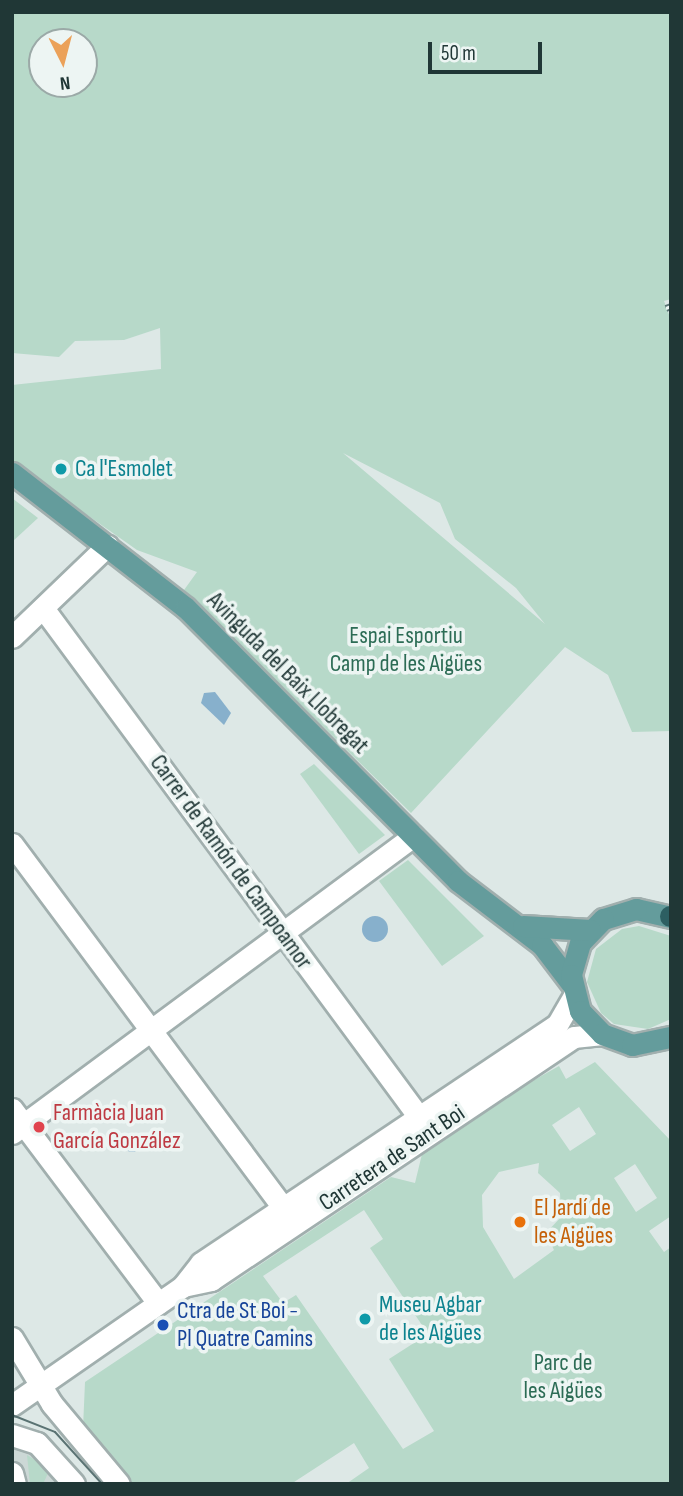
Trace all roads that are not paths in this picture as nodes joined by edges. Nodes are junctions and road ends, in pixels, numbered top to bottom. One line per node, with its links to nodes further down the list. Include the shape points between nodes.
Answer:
1 (12, 473): 2 (main road, Avinguda del Baix Llobregat)
2 (107, 546): 3 (street); 5 (main road, Avinguda del Baix Llobregat, via 186,608)
3 (43, 608): 4 (street); 10 (street, Carrer de Ramón de Campoamor)
4 (12, 637)
5 (413, 836): 8 (main road, Avinguda del Baix Llobregat, via 469,891); 10 (street)
6 (12, 844): 12 (street)
7 (670, 917): 9 (main road, via 627,910)
8 (515, 924): 9 (main road); 11 (main road, Avinguda del Baix Llobregat)
9 (590, 930): 11 (main road, via 573,959)
10 (283, 932): 12 (street); 17 (street, Carrer de Ramón de Campoamor)
11 (573, 990): 13 (main road, Avinguda del Baix Llobregat); 17 (street, Carretera de Sant Boi, via 557,1025)
12 (151, 1030): 18 (street); 19 (street)
13 (602, 1034): 15 (main road); 20 (street, Carretera de Sant Boi, via 574,1037 211,1280)
14 (671, 1037): 15 (main road)
15 (648, 1045): 16 (main road)
16 (671, 1053)
17 (419, 1117): 19 (street, Carretera de Sant Boi)
18 (16, 1122): 21 (street)
19 (283, 1208): 20 (street, Carretera de Sant Boi, via 201,1263)
20 (183, 1286): 21 (street, Carretera de Sant Boi)
21 (158, 1304): 23 (street, Carretera de Sant Boi)
22 (12, 1338): 23 (street)
23 (40, 1382): 24 (street); 25 (street); 26 (street); 30 (street)
24 (12, 1395)
25 (12, 1405)
26 (12, 1435): 29 (street, via 37,1443)
27 (12, 1473): 28 (street)
28 (15, 1484)
29 (74, 1484)
30 (119, 1484)

